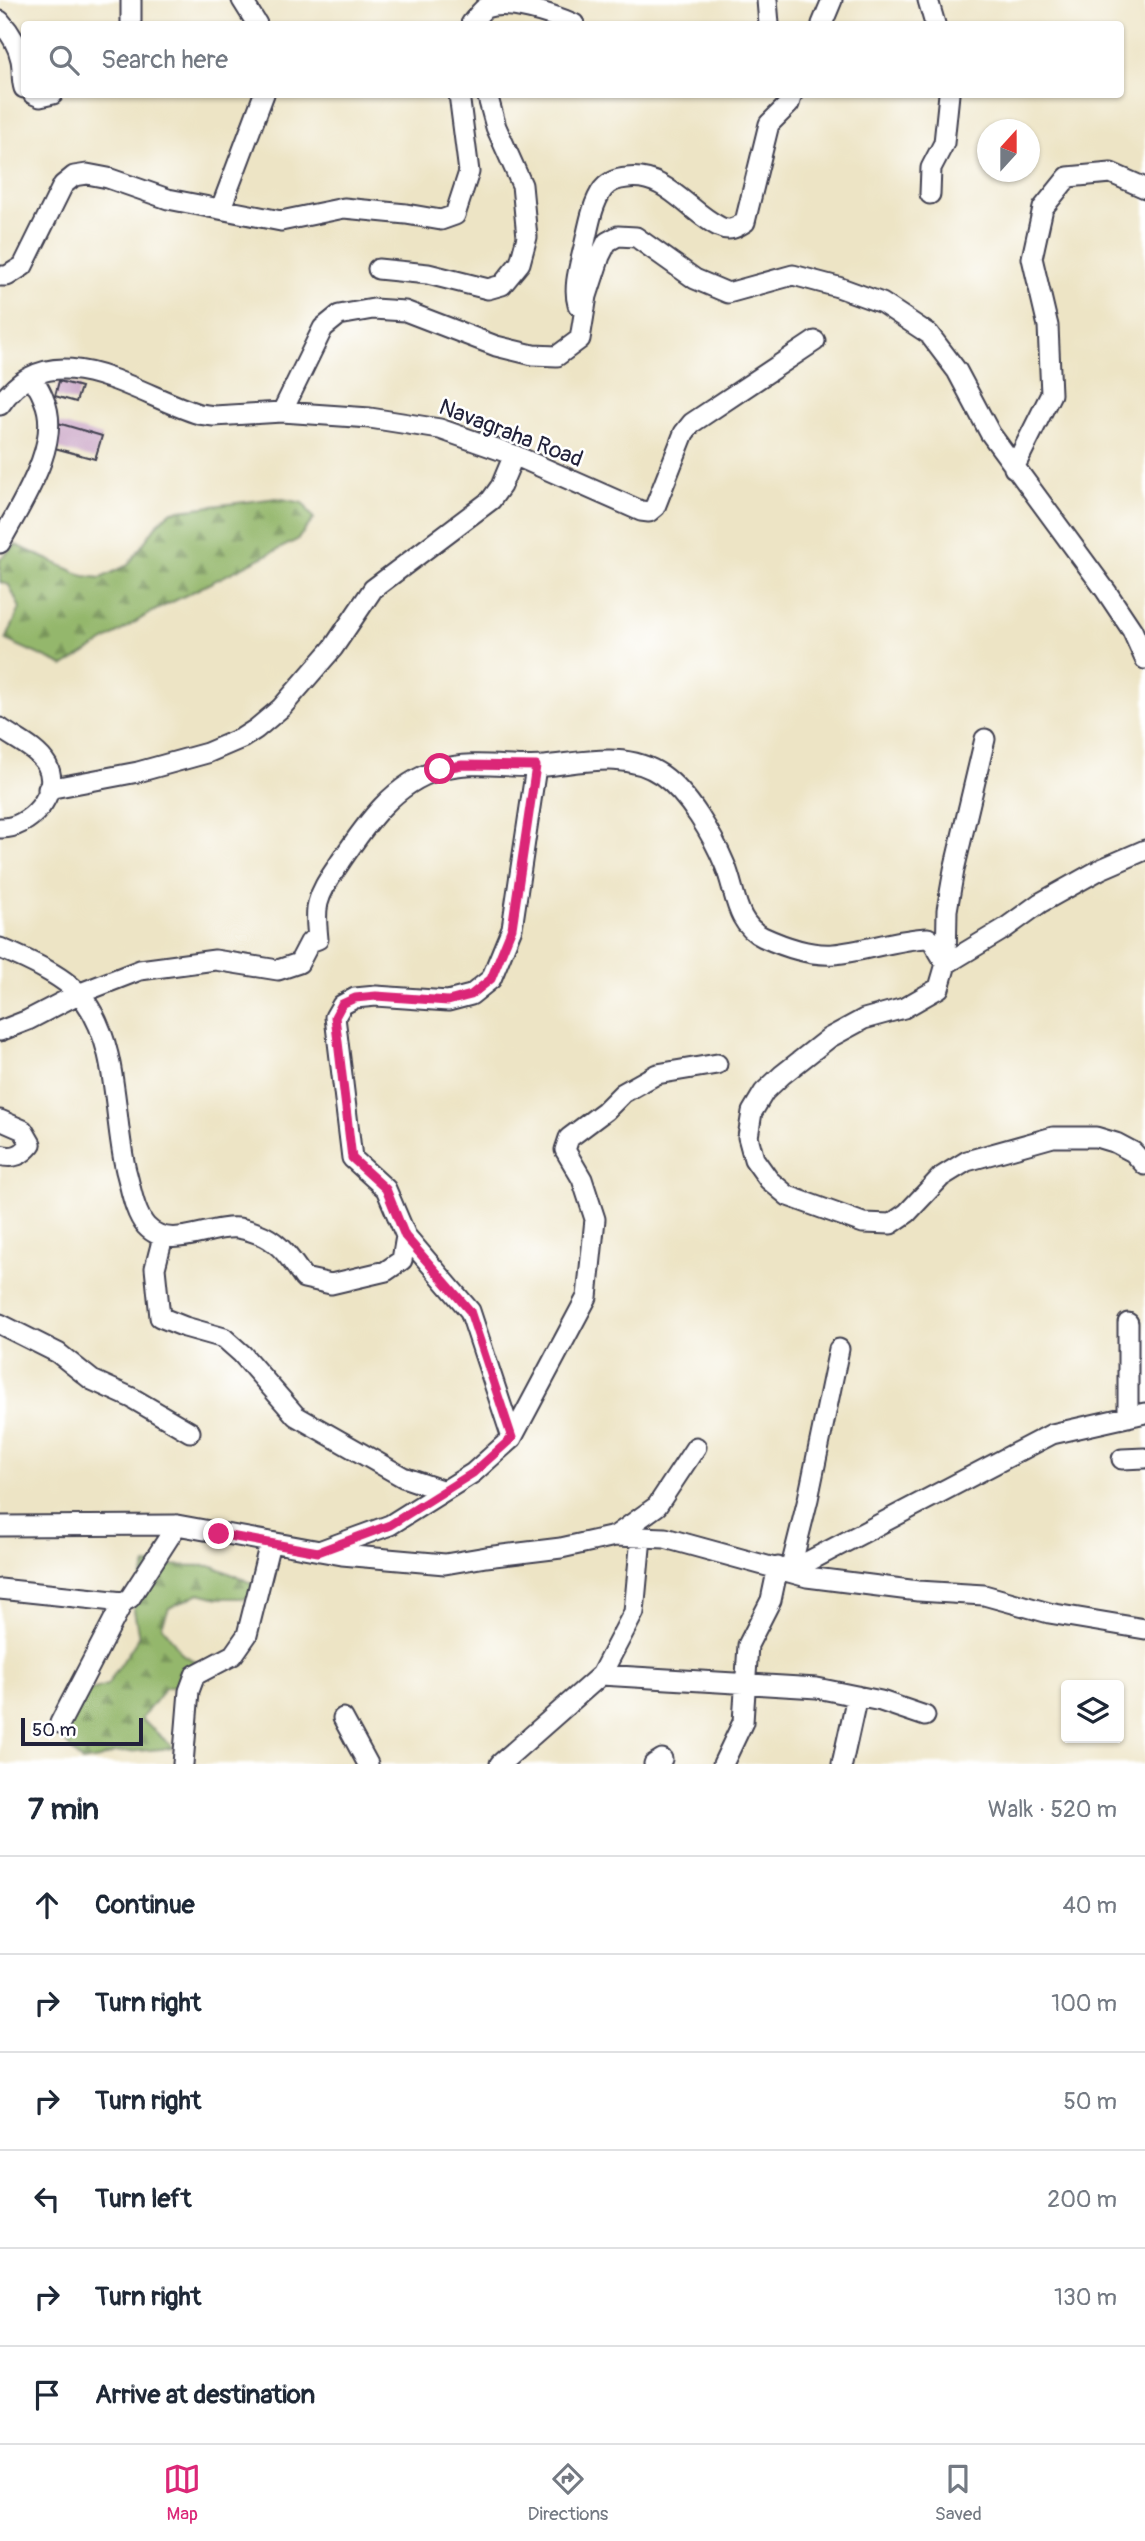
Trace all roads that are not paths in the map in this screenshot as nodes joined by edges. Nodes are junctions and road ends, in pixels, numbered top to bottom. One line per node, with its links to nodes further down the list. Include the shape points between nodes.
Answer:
1 (131, 0): 7 (street)
2 (242, 0): 8 (street)
3 (832, 0): 10 (street)
4 (928, 0): 11 (street)
5 (484, 16): 9 (street, via 498,2 514,2)
6 (0, 21): 12 (street, via 12,34)
7 (131, 21)
8 (255, 21)
9 (567, 21)
10 (823, 21)
11 (934, 21)
12 (21, 60)
13 (262, 98): 20 (street)
14 (460, 98): 20 (street, via 470,172 455,215 440,220 344,208 281,221)
15 (488, 98): 21 (street, via 522,185 527,237 520,262 502,285 488,289 428,274)
16 (791, 98): 23 (street, via 769,124 745,222 734,229 721,228 661,184 638,176 616,179 603,190 580,263 575,295)
17 (949, 98): 19 (street, via 944,143 931,168)
18 (1145, 188): 29 (street, via 1111,173 1068,177 1044,208 1032,258 1048,326 1051,394)
19 (930, 194)
20 (220, 208): 22 (street, via 168,199 108,178 74,176 62,186 23,266)
21 (378, 269)
22 (0, 276)
23 (582, 320): 27 (street, via 580,339 557,356 496,346 405,311 373,309 339,315 323,328); 29 (street, via 600,256 607,242 618,236 636,237 695,279 728,293 793,275 838,287 882,303 929,334 957,371)
24 (815, 341): 28 (street, Navagraha Road, via 692,423 649,512)
25 (27, 379): 26 (street, Navagraha Road); 27 (street, Navagraha Road, via 70,367 198,414); 30 (street, via 37,385 46,405 48,441 35,477)
26 (0, 405)
27 (282, 412): 28 (street, Navagraha Road, via 414,424)
28 (514, 456): 35 (street, via 491,500 373,589 333,648 281,708 256,729 195,756)
29 (1014, 468): 31 (street, via 1106,591)
30 (0, 543)
31 (1145, 659)
32 (0, 728): 35 (street, via 48,766)
33 (985, 739): 39 (street, via 954,870)
34 (536, 766): 39 (street, via 618,759 662,775 677,787 703,824 727,868 740,916 761,936 810,954 928,938); 40 (street, via 462,765 440,769 400,790 362,831 323,889 316,914 318,939 310,942 299,963 278,970 215,960 179,964 140,970); 46 (street, via 512,928 491,979 471,995 448,1001 355,998 342,1004 335,1017 352,1158 386,1189)
35 (48, 789): 36 (street, via 43,807 20,825)
36 (0, 828)
37 (1145, 850): 39 (street, via 1040,903)
38 (0, 948): 40 (street, via 43,967)
39 (946, 964): 45 (street, via 939,988 904,1008 864,1019 830,1038 764,1092 752,1112 748,1136 754,1159 769,1180 788,1196 823,1209 863,1223 891,1224 941,1177 967,1161 1053,1137 1096,1137 1116,1143)
40 (78, 994): 41 (street); 47 (street, via 99,1025 134,1200 146,1225)
41 (0, 1031)
42 (717, 1065): 53 (street, via 657,1074 623,1093 569,1138 565,1150 582,1179 595,1219 587,1297)
43 (0, 1120): 44 (street, via 23,1130 32,1144 11,1158)
44 (0, 1155)
45 (1145, 1165)
46 (405, 1236): 47 (street, via 402,1259 387,1272 331,1284 304,1278 285,1251 263,1236 238,1228); 53 (street, via 470,1311)
47 (163, 1237): 57 (street, via 155,1268 160,1317 224,1338 296,1416 403,1476)
48 (1128, 1323): 51 (street)
49 (0, 1324): 52 (street)
50 (839, 1349): 64 (street)
51 (1136, 1415): 64 (street, via 1052,1434)
52 (190, 1432)
53 (512, 1438): 57 (street, via 473,1473)
54 (696, 1447): 60 (street, via 657,1506)
55 (1145, 1458): 56 (street)
56 (1122, 1459)
57 (444, 1491): 63 (street, via 390,1525)
58 (177, 1525): 59 (street); 62 (street); 66 (street)
59 (0, 1526)
60 (615, 1536): 61 (street); 63 (street, via 445,1564)
61 (641, 1537): 64 (street, via 664,1538); 68 (street, via 634,1612)
62 (270, 1544): 63 (street); 74 (street, via 247,1635 233,1655 195,1675 189,1691)
63 (318, 1552)
64 (784, 1569): 67 (street, via 807,1577 984,1595 1049,1613); 69 (street, via 748,1646)
65 (0, 1590): 66 (street)
66 (123, 1602): 73 (street)
67 (1145, 1629)
68 (601, 1675): 69 (street); 76 (street)
69 (744, 1684): 70 (street, via 817,1688); 77 (street, via 743,1722)
70 (858, 1696): 71 (street); 78 (street)
71 (925, 1716)
72 (343, 1718): 75 (street)
73 (60, 1723)
74 (183, 1764)
75 (368, 1764)
76 (500, 1764)
77 (723, 1764)
78 (842, 1764)

